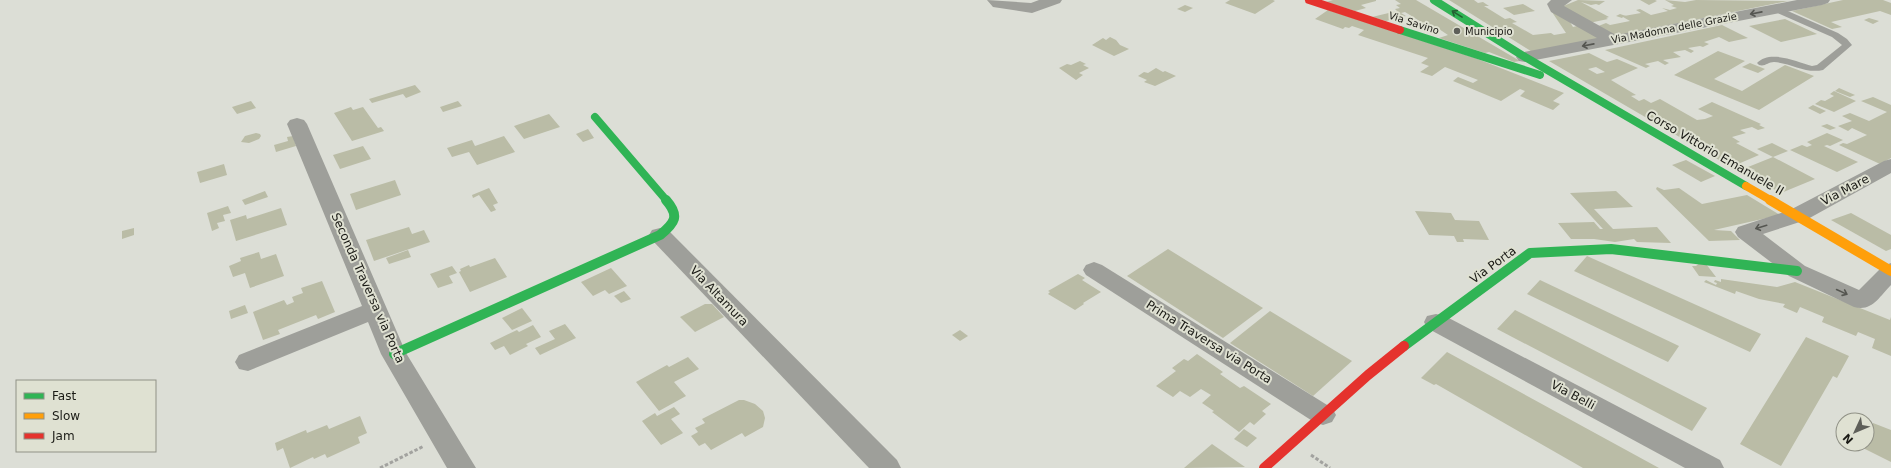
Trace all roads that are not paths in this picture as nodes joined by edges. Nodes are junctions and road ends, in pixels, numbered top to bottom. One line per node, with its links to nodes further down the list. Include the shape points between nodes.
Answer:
1 (994, 0): 2 (street, via 999,4 1032,8)
2 (1054, 0)
3 (1309, 0): 11 (street, Via Savino)
4 (1434, 0): 9 (street, Corso Vittorio Emanuele II, one-way to 4)
5 (1563, 0): 8 (street, via 1555,4 1557,9)
6 (1822, 0): 7 (street, Via Madonna delle Grazie)
7 (1776, 9): 8 (street, Via Madonna delle Grazie, one-way to 8); 10 (lane, via 1835,35 1847,45 1820,68 1812,69 1772,59)
8 (1613, 40): 9 (street, Via Madonna delle Grazie, one-way to 9)
9 (1525, 57): 11 (street, Corso Vittorio Emanuele II)
10 (1762, 63)
11 (1580, 88): 15 (street, Corso Vittorio Emanuele II)
12 (595, 117): 16 (street, via 674,210 674,222)
13 (298, 124): 20 (street, Seconda Traversa via Porta)
14 (1891, 165): 15 (street, Via Mare)
15 (1798, 215): 18 (street, Via Mare, one-way to 18, via 1746,232); 19 (street, Corso Vittorio Emanuele II)
16 (660, 235): 22 (street); 26 (street, Via Altamura)
17 (1094, 270): 24 (street, Prima Traversa via Porta)
18 (1797, 271): 19 (street, one-way to 19, via 1862,301); 21 (street, Via Porta, via 1611,249 1530,253)
19 (1891, 271)
20 (375, 310): 22 (street, Seconda Traversa via Porta); 23 (street)
21 (1436, 322): 24 (street, Via Porta, via 1377,366); 28 (street, Via Belli)
22 (394, 354): 25 (street, Seconda Traversa via Porta)
23 (248, 362)
24 (1323, 415): 27 (street, Via Porta)
25 (462, 468)
26 (887, 468)
27 (1264, 468)
28 (1710, 468)

